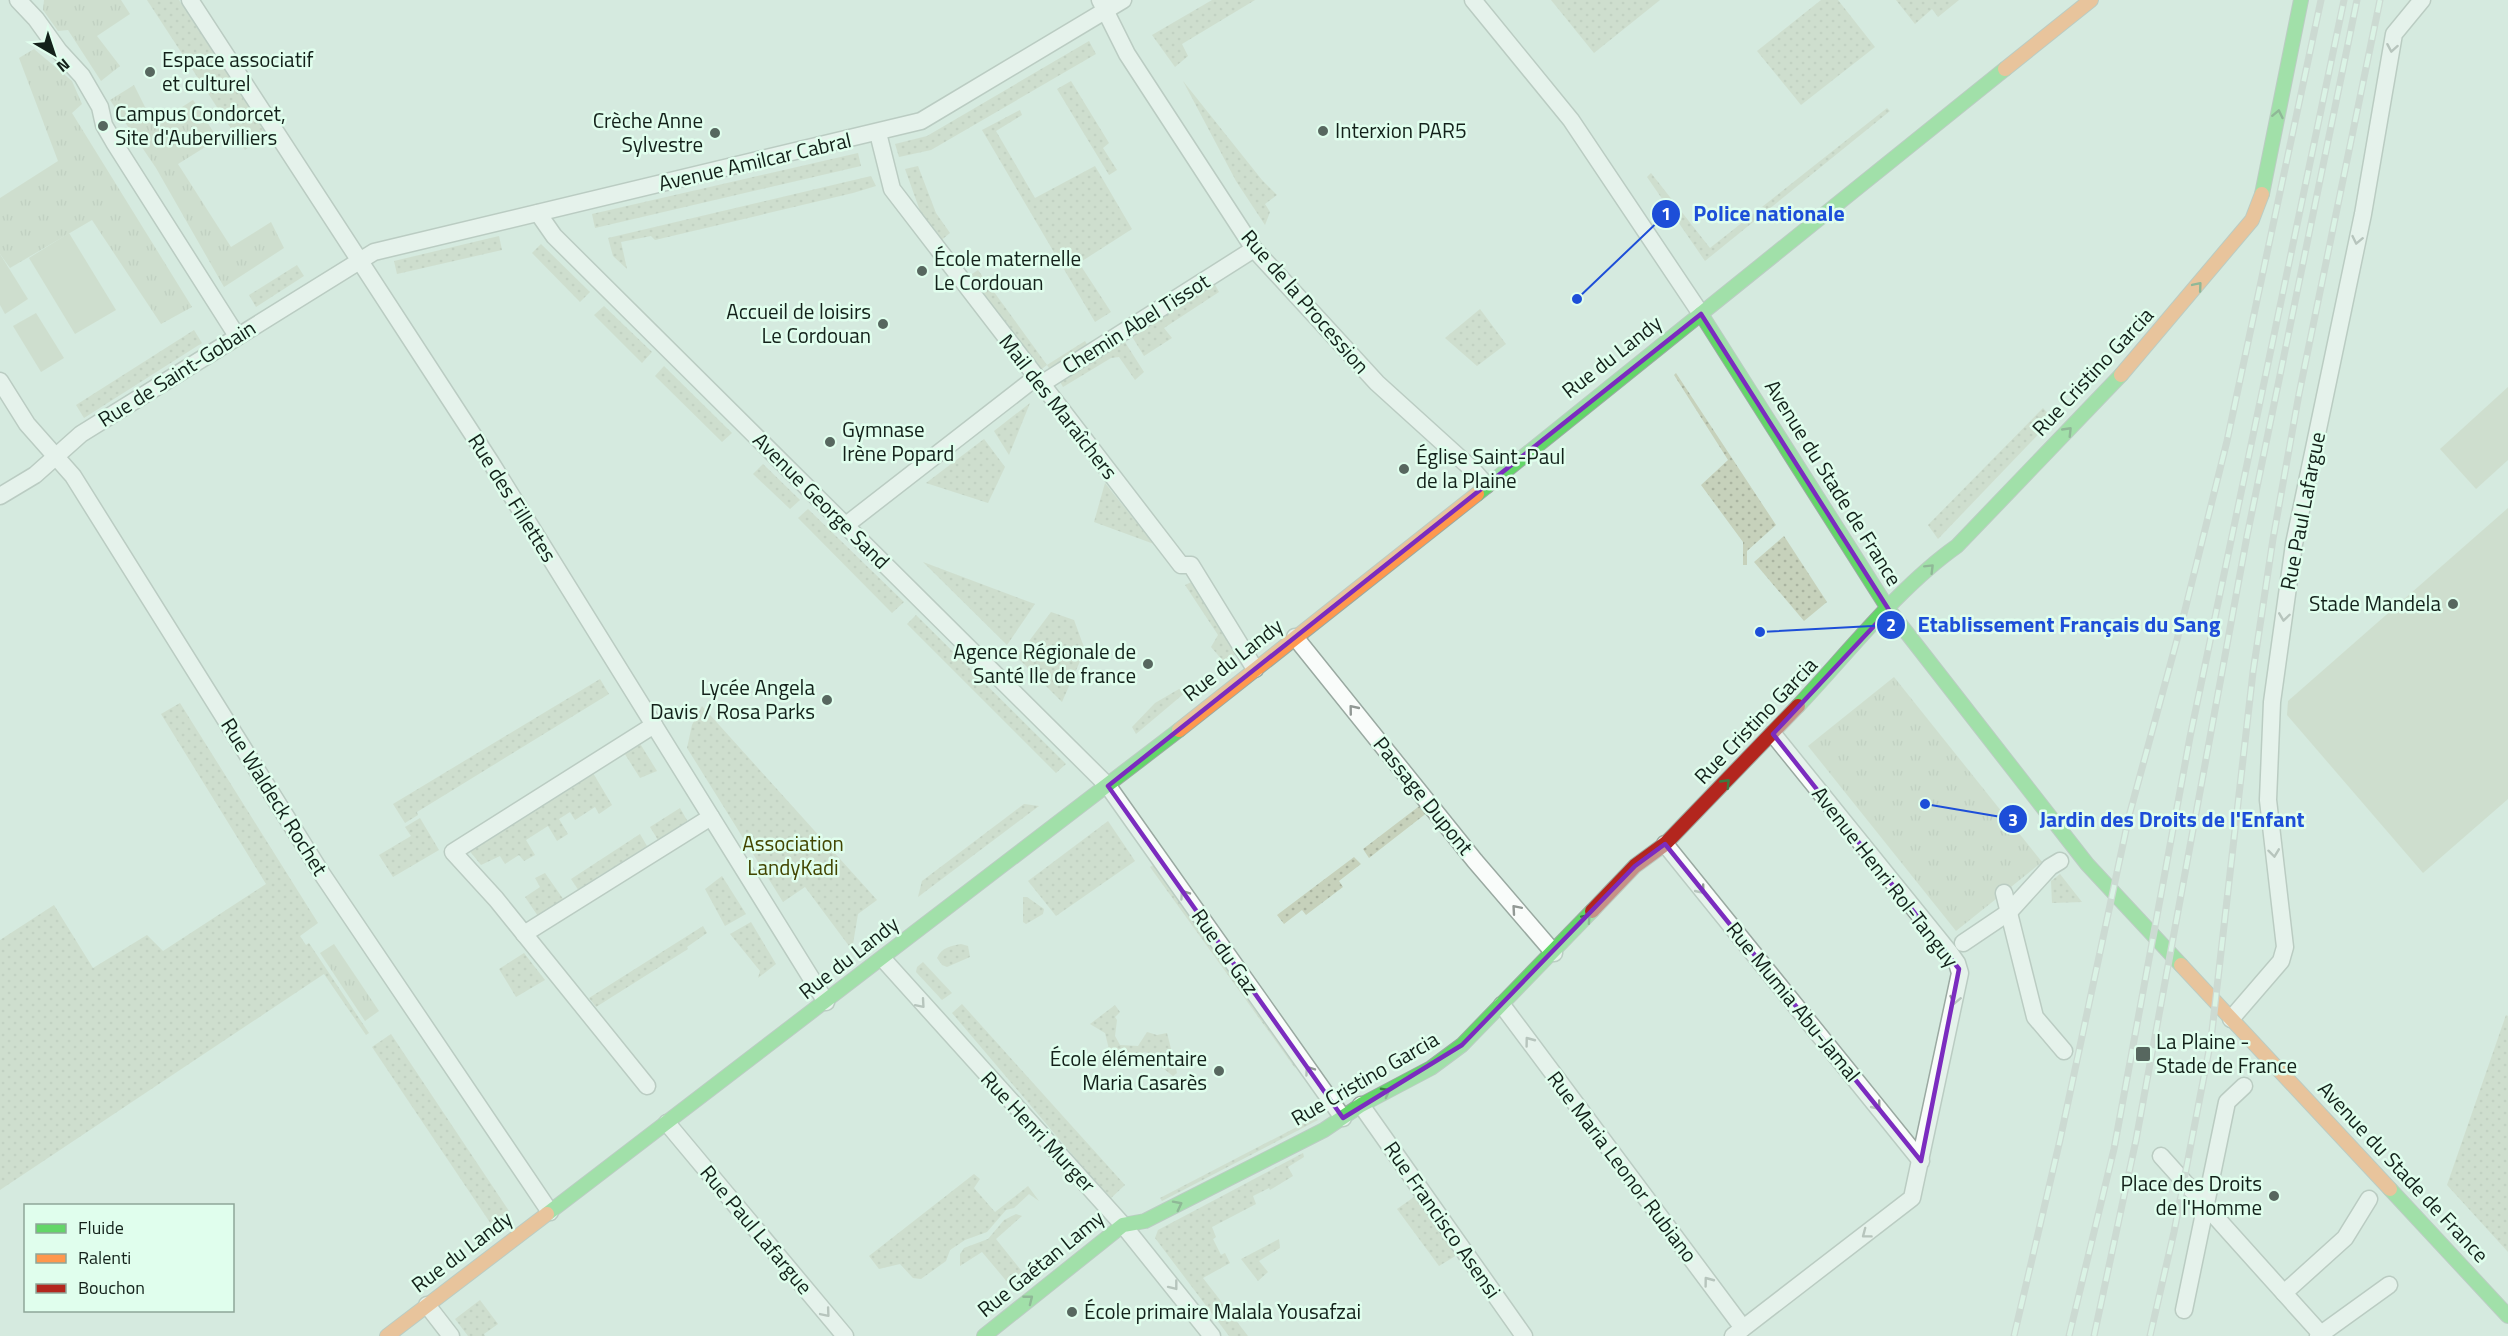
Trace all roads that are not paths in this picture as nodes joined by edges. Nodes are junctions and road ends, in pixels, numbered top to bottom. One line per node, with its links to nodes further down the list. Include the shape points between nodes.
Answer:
1 (18, 0): 14 (street, via 82,76 115,144)
2 (190, 0): 12 (street, Rue des Fillettes)
3 (1123, 0): 8 (street, Avenue Amilcar Cabral)
4 (1473, 0): 13 (street, via 1571,120)
5 (2091, 0): 13 (street, Rue du Landy)
6 (2301, 0): 21 (street, Rue Cristino Garcia, one-way to 6, via 1936,561 1957,546 2141,355 2252,220 2262,196)
7 (2422, 0): 38 (street, Rue Paul Lafargue, one-way to 38, via 2394,34 2363,214 2294,544 2272,702 2268,800 2285,947 2281,962)
8 (1103, 5): 9 (street, Avenue Amilcar Cabral, via 921,122); 11 (street, Rue de la Procession, via 1127,54)
9 (878, 132): 10 (street, Avenue Amilcar Cabral); 16 (street, Mail des Maraîchers, via 892,189)
10 (538, 213): 12 (street, Avenue Amilcar Cabral, via 374,252); 20 (street, Avenue George Sand, via 554,236)
11 (1254, 249): 16 (street, Chemin Abel Tissot, via 1046,381); 18 (street, Rue de la Procession, via 1377,383)
12 (361, 261): 14 (street, Rue de Saint-Gobain); 24 (street, Rue des Fillettes)
13 (1701, 314): 18 (street, Rue du Landy); 21 (street, Avenue du Stade de France)
14 (237, 336): 17 (street, Rue de Saint-Gobain, via 81,434)
15 (0, 381): 17 (street, Rue Waldeck Rochet, via 27,424)
16 (1038, 382): 20 (street, Chemin Abel Tissot, via 1030,382); 23 (street, Mail des Maraîchers, via 1181,565 1191,564)
17 (57, 456): 19 (street, Rue de Saint-Gobain); 49 (street, Rue Waldeck Rochet, via 322,874)
18 (1486, 485): 22 (street, Rue du Landy)
19 (0, 496)
20 (846, 525): 26 (street, Avenue George Sand)
21 (1889, 610): 25 (street, Rue Cristino Garcia); 38 (street, Avenue du Stade de France, via 2087,864)
22 (1295, 638): 23 (street, Rue du Landy); 34 (street, Passage Dupont, one-way to 22)
23 (1254, 669): 26 (street, Rue du Landy)
24 (654, 725): 27 (street, Rue des Fillettes); 32 (street, via 453,852)
25 (1773, 734): 28 (street, Rue Cristino Garcia, one-way to 25); 46 (street, Avenue Henri Rol-Tanguy, one-way to 46, via 1959,969)
26 (1108, 786): 35 (street, Rue du Landy); 43 (street, Rue du Gaz, one-way to 26)
27 (711, 817): 32 (street); 36 (street, Rue des Fillettes)
28 (1665, 844): 34 (street, Rue Cristino Garcia, one-way to 28, via 1635,866); 46 (street, Rue Mumia Abu-Jamal, one-way to 46)
29 (2060, 861): 31 (street)
30 (2004, 893): 31 (street)
31 (2009, 912): 33 (street); 39 (street, via 2035,1017)
32 (524, 934): 40 (street)
33 (1964, 943)
34 (1554, 953): 37 (street, Rue Cristino Garcia)
35 (883, 959): 36 (street, Rue du Landy); 50 (street, Rue Henri Murger, one-way to 50)
36 (826, 1002): 44 (street, Rue du Landy)
37 (1502, 1005): 42 (street, Rue Cristino Garcia, one-way to 37, via 1447,1058); 56 (street, Rue Maria Leonor Rubiano, one-way to 37)
38 (2231, 1019): 55 (street, Avenue du Stade de France)
39 (2064, 1051)
40 (647, 1086)
41 (2244, 1086): 48 (street, via 2227,1102)
42 (1361, 1105): 43 (street, Rue Cristino Garcia); 63 (street, Rue Francisco Asensi)
43 (1343, 1118): 50 (street, Rue Cristino Garcia, one-way to 43, via 1145,1221)
44 (667, 1123): 49 (street, Rue du Landy); 60 (street, Rue Paul Lafargue, one-way to 60)
45 (2161, 1156): 48 (street)
46 (1921, 1161): 56 (street, Avenue Henri Rol-Tanguy, one-way to 56, via 1912,1198)
47 (2369, 1199): 52 (street, via 2345,1238)
48 (2205, 1207): 52 (street); 54 (street)
49 (550, 1212): 53 (street, Rue du Landy)
50 (1123, 1225): 61 (street, Rue Gaétan Lamy, one-way to 50); 62 (street, Rue Henri Murger, one-way to 62)
51 (2389, 1285): 57 (street)
52 (2284, 1293): 57 (street)
53 (427, 1305): 58 (street, Rue du Landy); 59 (street)
54 (2184, 1310)
55 (2508, 1316)
56 (1738, 1332)
57 (2320, 1335)
58 (387, 1336)
59 (451, 1336)
60 (845, 1336)
61 (984, 1336)
62 (1212, 1336)
63 (1524, 1336)

